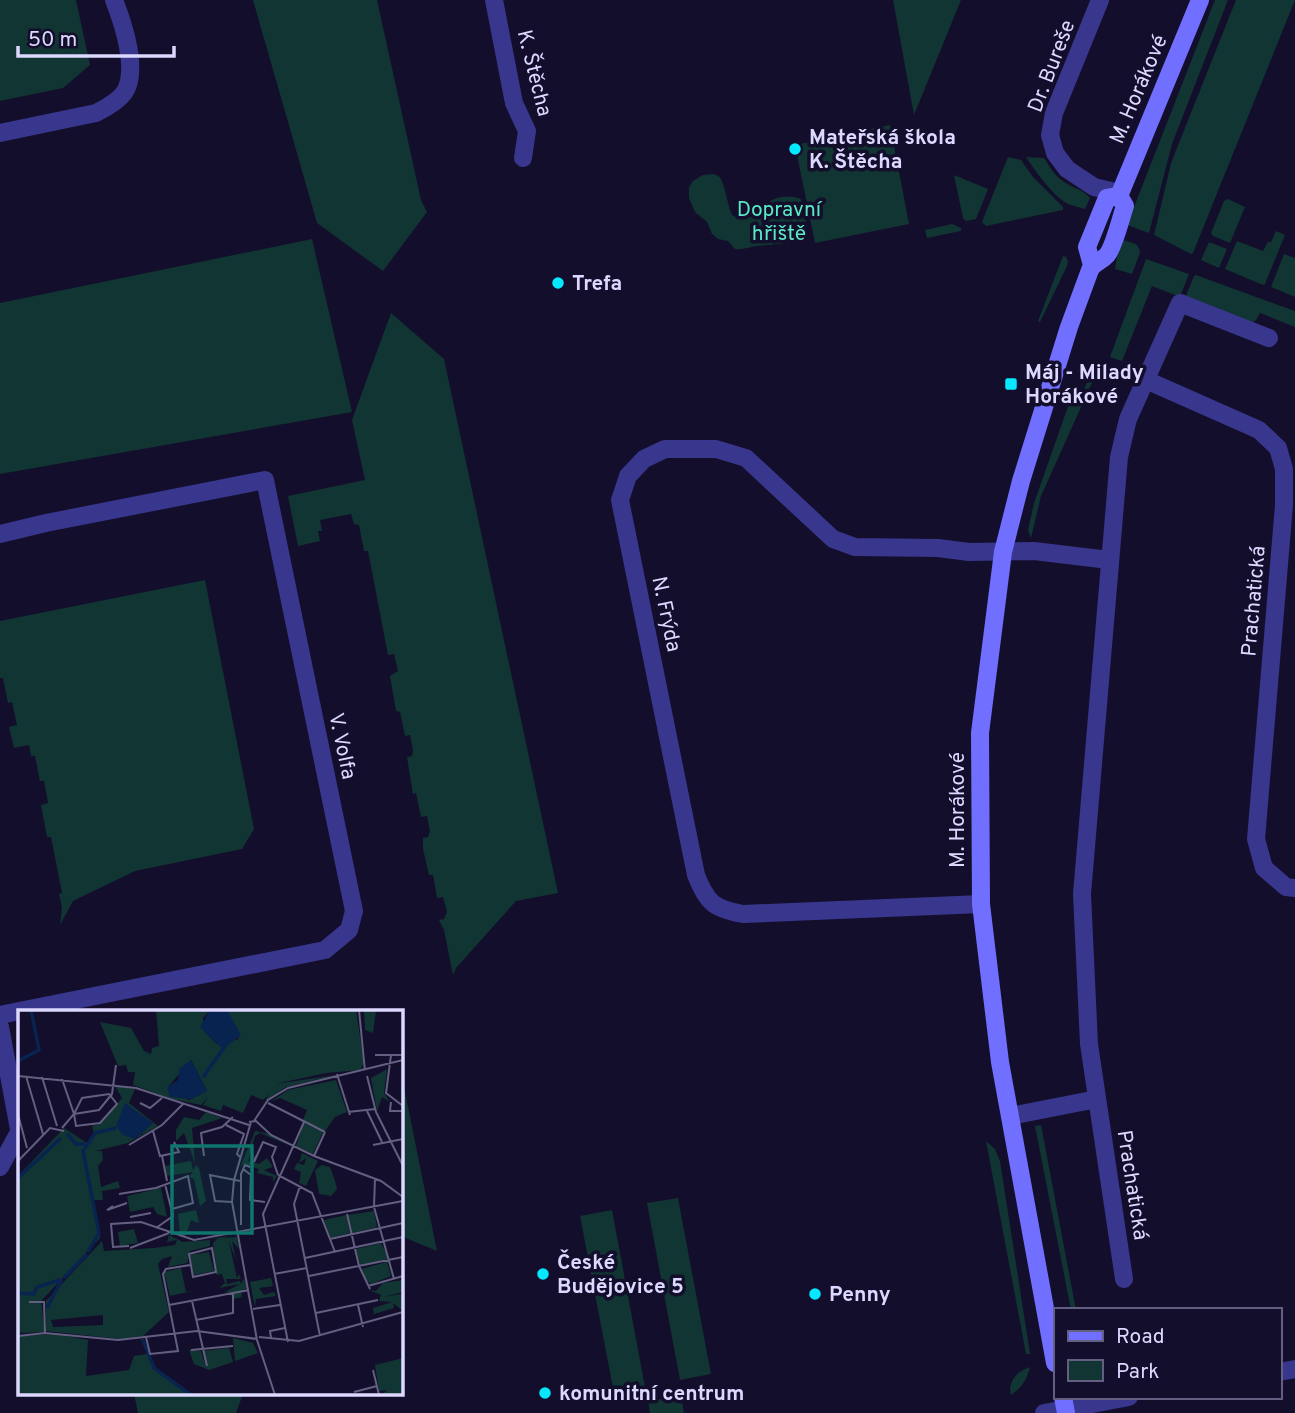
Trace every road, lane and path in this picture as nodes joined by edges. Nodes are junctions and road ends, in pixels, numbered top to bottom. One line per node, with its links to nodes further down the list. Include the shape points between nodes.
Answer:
1 (114, 0): 5 (street, via 128,44 125,92 96,113)
2 (494, 0): 6 (street, K. Štěcha, via 514,103 527,131)
3 (1100, 0): 7 (street, Dr. Bureše, via 1050,135 1055,153 1067,169 1094,187)
4 (1200, 0): 7 (street, M. Horákové)
5 (0, 133)
6 (523, 158)
7 (1119, 194): 11 (street, M. Horákové, via 1125,206 1108,254 1092,265 1069,327)
8 (1269, 338): 9 (street, Prachatická, via 1180,303)
9 (1146, 380): 12 (street, Prachatická, via 1128,419 1119,457); 13 (street, Prachatická, via 1259,430 1278,448 1284,469 1284,505 1256,839 1264,868 1286,887)
10 (0, 534): 15 (street, V. Volfa, via 265,481 354,911 349,930 325,950)
11 (1003, 552): 12 (street); 14 (street, M. Horákové, via 979,733); 14 (street, N. Frýda, via 855,547 833,539 746,458 716,449 665,449 645,459 628,476 620,500 696,875 704,895 722,910 743,914)
12 (1109, 560): 19 (street, Prachatická, via 1082,894 1089,1044)
13 (1295, 888)
14 (981, 904): 20 (street, M. Horákové)
15 (25, 1010)
16 (18, 1011): 17 (street, V. Volfa)
17 (0, 1015)
18 (0, 1027): 21 (street)
19 (1097, 1099): 20 (street); 24 (street, Prachatická)
20 (1010, 1116): 25 (street, M. Horákové)
21 (18, 1126)
22 (18, 1133): 23 (street)
23 (0, 1167)
24 (1124, 1279)
25 (1054, 1358)
26 (1115, 1399): 27 (street)
27 (1065, 1406): 28 (street)
28 (1044, 1413)

